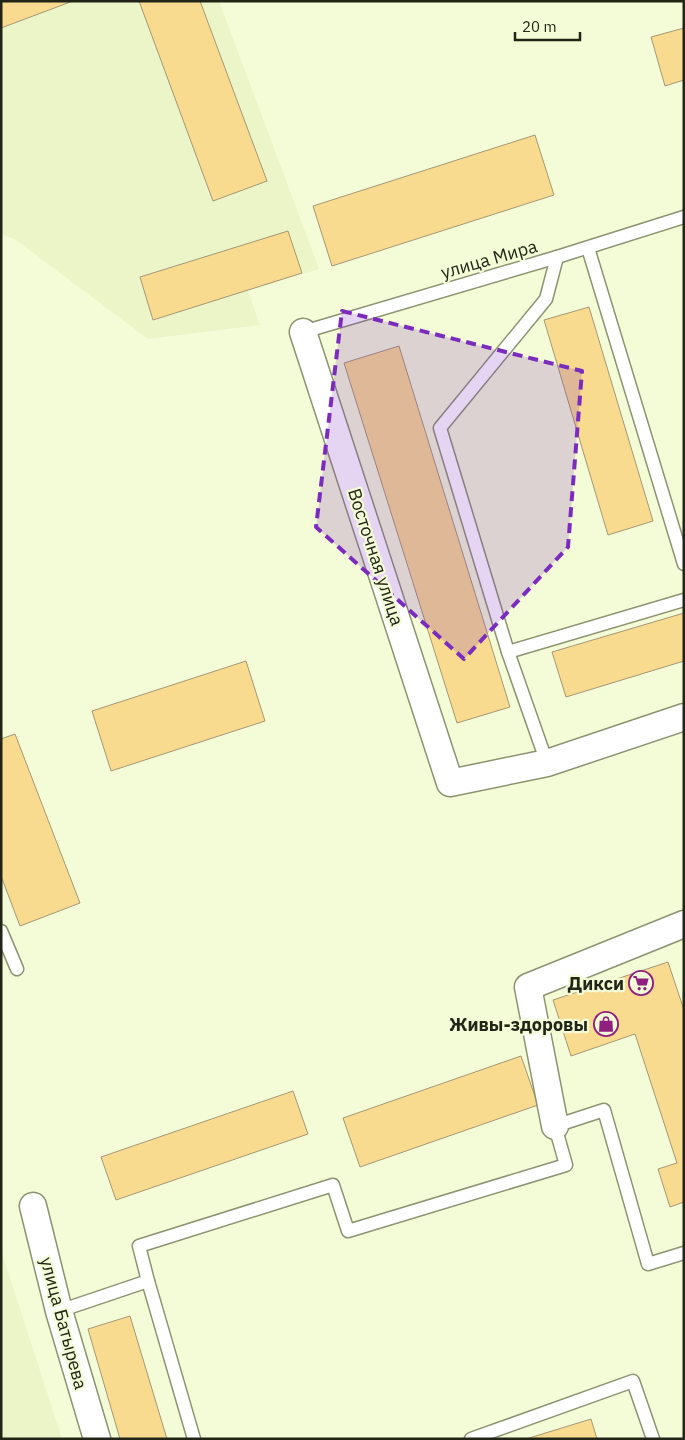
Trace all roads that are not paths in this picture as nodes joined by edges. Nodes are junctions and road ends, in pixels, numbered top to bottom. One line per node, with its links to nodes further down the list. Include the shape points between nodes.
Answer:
1 (684, 217): 2 (lane, улица Мира)
2 (588, 248): 3 (lane, улица Мира); 5 (lane)
3 (557, 258): 4 (lane, улица Мира); 7 (lane, via 546,299 440,428)
4 (303, 332): 9 (street, Восточная улица, via 450,783)
5 (684, 564)
6 (684, 600): 7 (lane)
7 (508, 652): 9 (lane)
8 (684, 717): 9 (street)
9 (547, 763)
10 (684, 924): 13 (street, via 528,987)
11 (1, 931): 12 (lane)
12 (17, 969)
13 (555, 1126): 15 (lane, via 604,1110 648,1264); 16 (lane, via 566,1165 348,1231 333,1185 140,1246)
14 (33, 1206): 17 (street, улица Батырева)
15 (684, 1253)
16 (148, 1281): 17 (lane); 19 (lane)
17 (59, 1312): 18 (street, улица Батырева)
18 (97, 1439)
19 (194, 1439)
20 (471, 1439): 21 (lane, via 634,1381)
21 (653, 1439)

